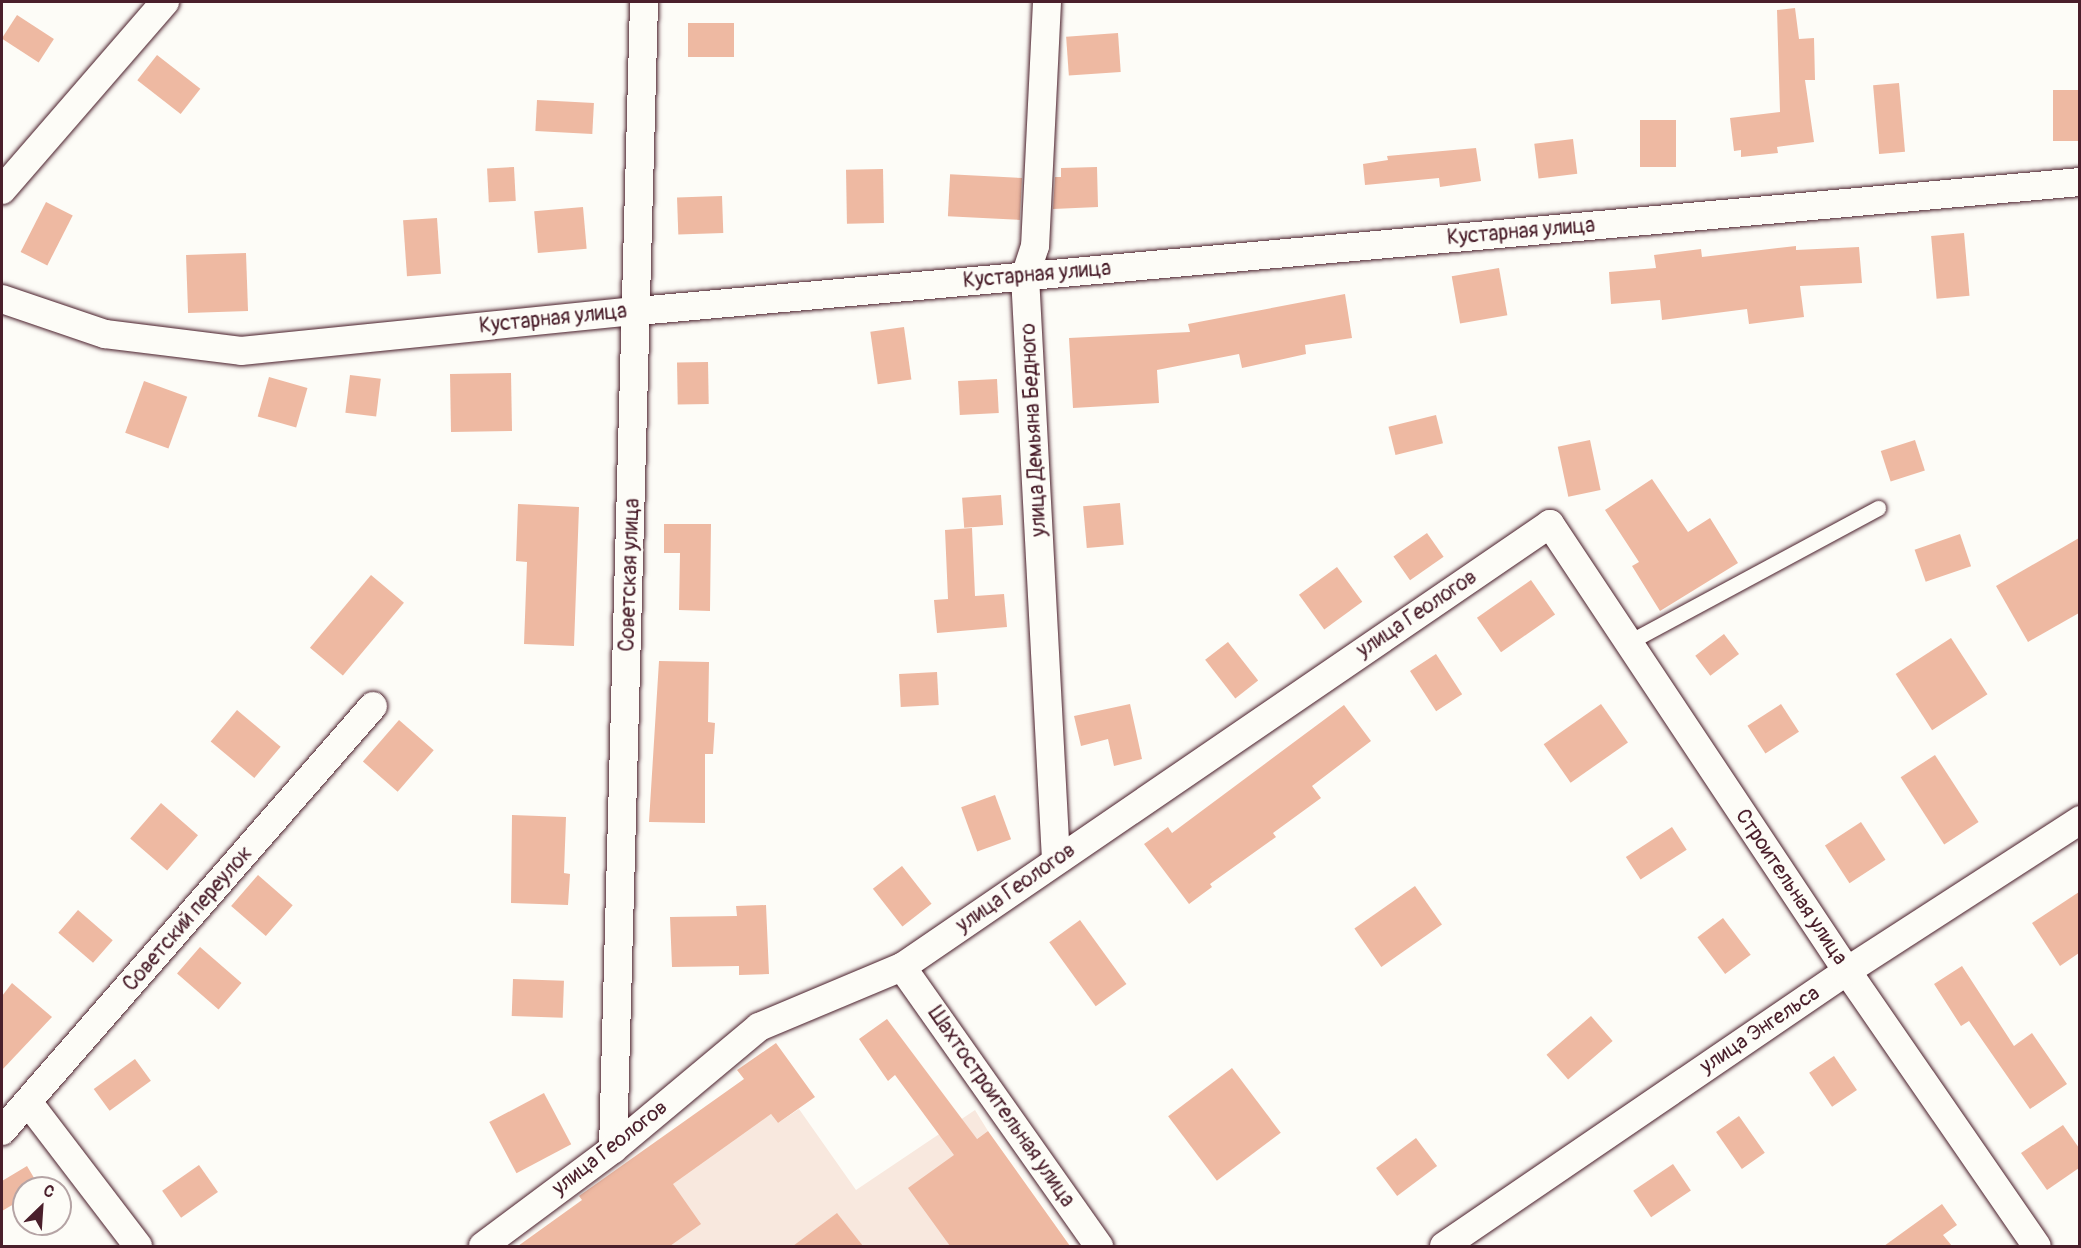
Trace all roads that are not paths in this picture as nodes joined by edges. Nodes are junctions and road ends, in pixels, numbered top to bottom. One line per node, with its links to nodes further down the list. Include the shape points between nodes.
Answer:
1 (165, 2): 5 (street)
2 (644, 2): 8 (street, Советская улица)
3 (1047, 2): 6 (street, улица Демьяна Бедного, via 1035,246)
4 (2079, 182): 6 (street, Кустарная улица)
5 (2, 190)
6 (1025, 276): 8 (street, Кустарная улица); 14 (street, улица Демьяна Бедного)
7 (2, 299): 8 (street, Кустарная улица, via 105,334 241,351)
8 (638, 311): 19 (street, Советская улица)
9 (1878, 508): 11 (lane)
10 (1550, 524): 11 (street, Строительная улица); 14 (street, улица Геологов)
11 (1629, 642): 16 (street, Строительная улица)
12 (373, 706): 17 (street, Советский переулок)
13 (2079, 820): 16 (street, улица Энгельса)
14 (1056, 859): 15 (street, улица Геологов)
15 (902, 967): 19 (street, улица Геологов, via 759,1027); 22 (street, Шахтостроительная улица)
16 (1847, 971): 23 (street, улица Энгельса); 24 (street, Строительная улица)
17 (28, 1102): 18 (street, Советский переулок); 20 (street)
18 (2, 1131)
19 (613, 1149): 21 (street, улица Геологов)
20 (138, 1246)
21 (483, 1246)
22 (1099, 1246)
23 (1444, 1246)
24 (2037, 1246)

